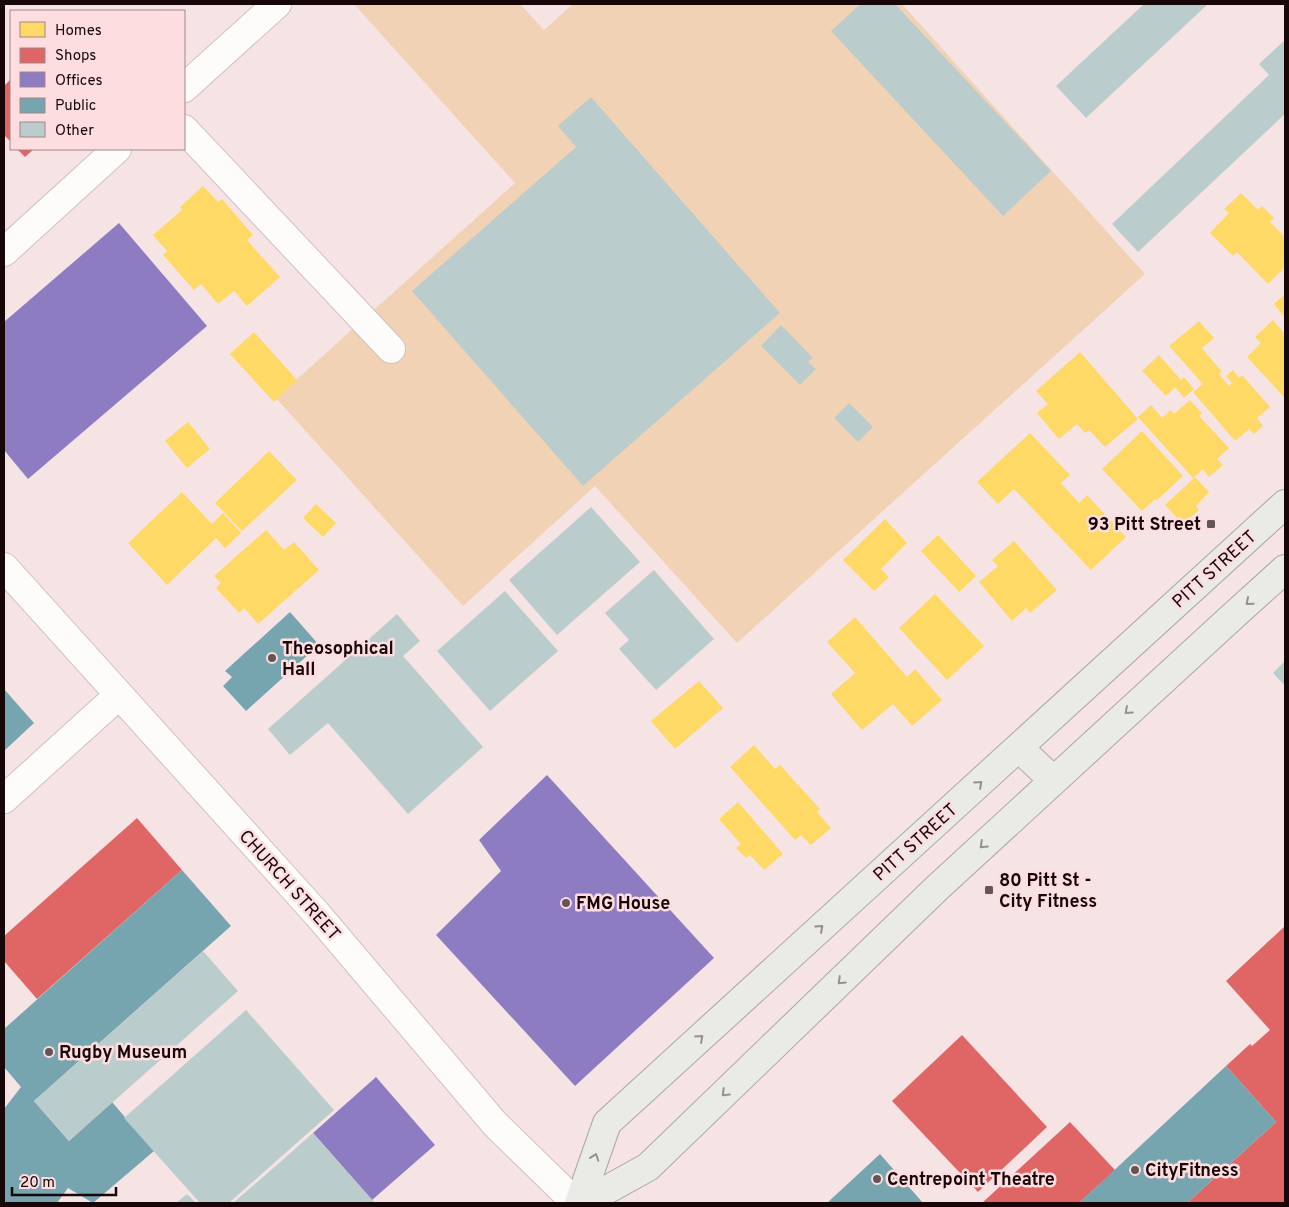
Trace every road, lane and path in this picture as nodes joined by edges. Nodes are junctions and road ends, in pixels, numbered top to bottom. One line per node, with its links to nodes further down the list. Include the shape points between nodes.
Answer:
1 (277, 4): 2 (street)
2 (185, 87)
3 (185, 130): 6 (street)
4 (116, 150): 5 (street)
5 (4, 252)
6 (391, 349)
7 (1285, 504): 11 (main road, PITT STREET)
8 (4, 568): 10 (street, CHURCH STREET)
9 (1285, 569): 12 (main road, one-way to 12)
10 (119, 695): 13 (street); 14 (street, CHURCH STREET, via 317,914 495,1124)
11 (1019, 748): 12 (main road); 14 (main road, PITT STREET, one-way to 11, via 607,1123)
12 (1053, 780): 14 (main road, one-way to 14, via 648,1167)
13 (4, 799)
14 (579, 1203)

